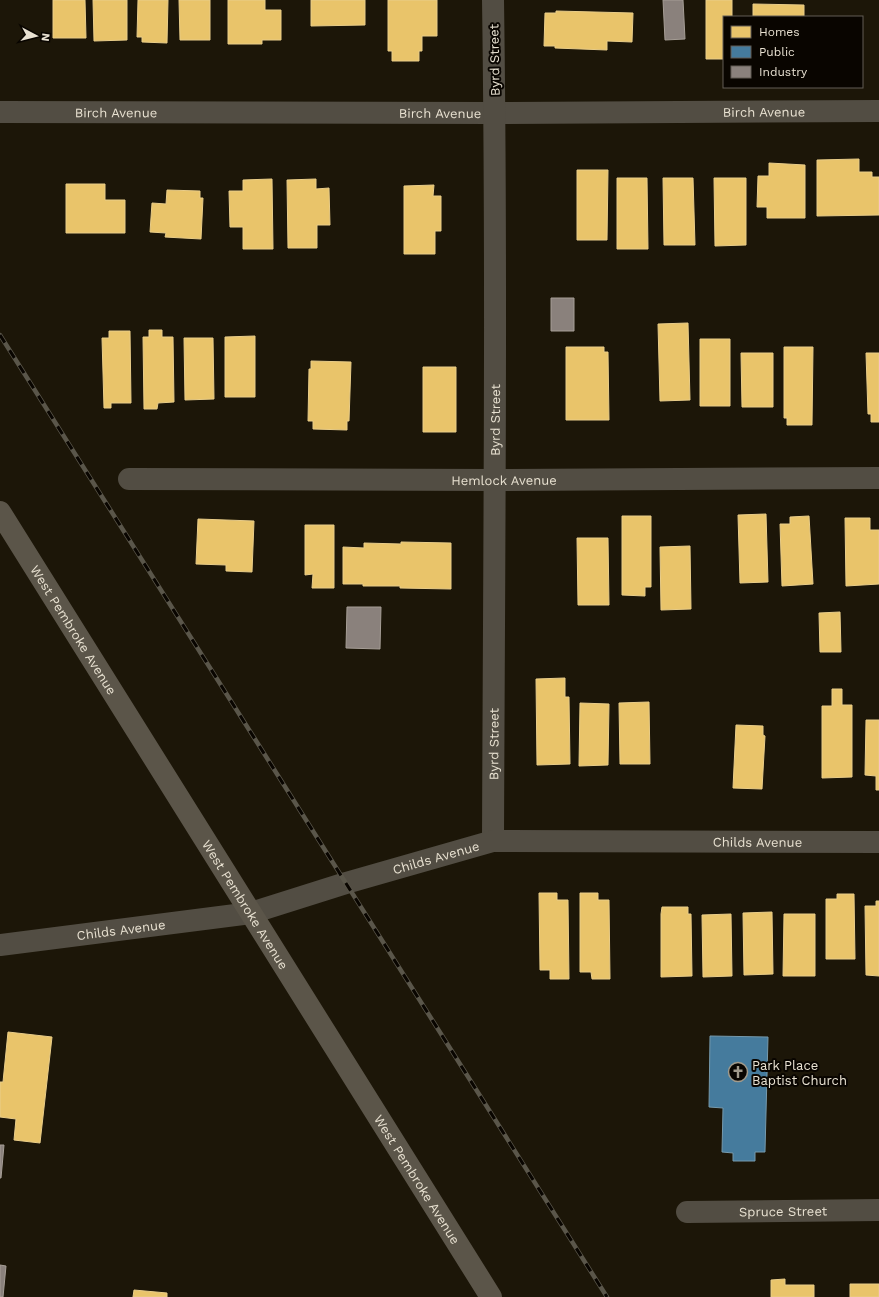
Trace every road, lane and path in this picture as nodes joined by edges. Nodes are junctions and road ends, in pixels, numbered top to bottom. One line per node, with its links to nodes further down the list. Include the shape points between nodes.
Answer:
1 (493, 0): 4 (street, Byrd Street)
2 (879, 111): 4 (street, Birch Avenue)
3 (0, 112): 4 (street, Birch Avenue)
4 (495, 113): 7 (street, Byrd Street)
5 (879, 478): 7 (street, Hemlock Avenue)
6 (129, 479): 7 (street, Hemlock Avenue)
7 (495, 480): 9 (street, Byrd Street)
8 (0, 512): 11 (main road, West Pembroke Avenue)
9 (493, 841): 10 (street, Childs Avenue); 11 (street, Childs Avenue)
10 (879, 842)
11 (251, 913): 12 (street, Childs Avenue); 15 (main road, West Pembroke Avenue)
12 (0, 945)
13 (879, 1210): 14 (street, Spruce Street)
14 (687, 1212)
15 (491, 1297)

